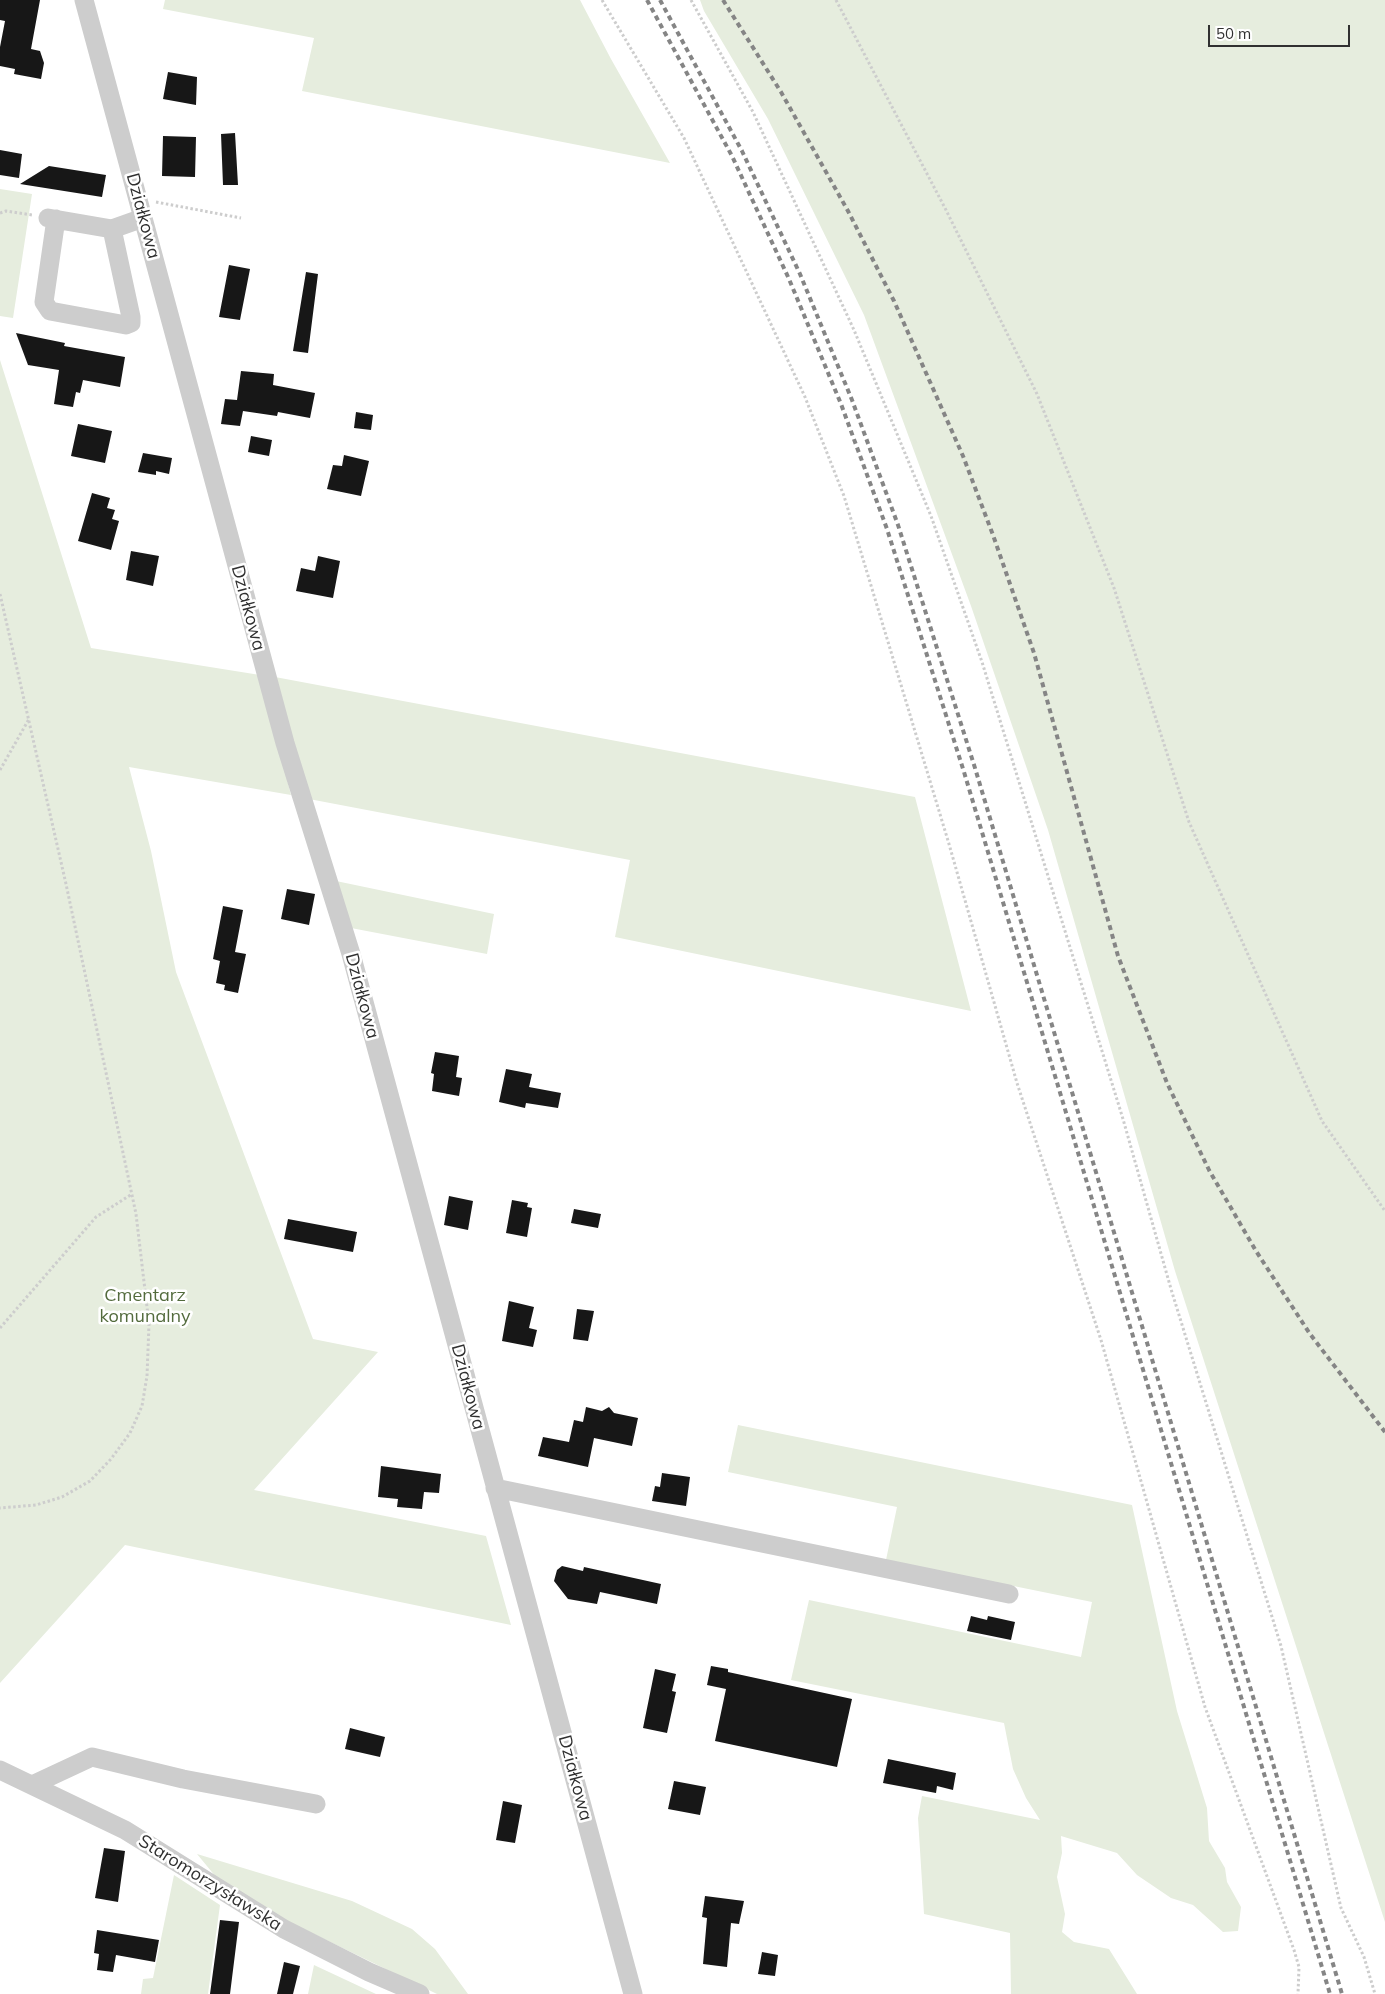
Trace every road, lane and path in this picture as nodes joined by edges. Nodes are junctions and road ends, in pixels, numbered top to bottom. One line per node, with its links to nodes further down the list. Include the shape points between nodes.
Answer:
1 (84, 0): 5 (street, Działkowa)
2 (602, 0): 26 (path, via 684,138 805,397 844,496 1017,1083 1101,1340 1204,1707 1299,1967)
3 (691, 0): 27 (path, via 753,112 854,330 931,516 982,662 1278,1637 1341,1908 1364,1957)
4 (836, 0): 15 (path, via 946,210 1037,394 1114,588 1189,822 1322,1121)
5 (138, 199): 7 (street, Działkowa); 8 (path)
6 (0, 213): 9 (path, via 6,211)
7 (143, 218): 10 (street); 17 (street, Działkowa, via 285,743 351,954)
8 (241, 218)
9 (52, 219): 10 (street); 10 (street, via 44,302 50,311 126,325 131,323 131,317)
10 (112, 229)
11 (0, 594): 12 (path)
12 (29, 719): 13 (path); 14 (path)
13 (0, 770)
14 (132, 1194): 16 (path, via 96,1217); 18 (path, via 149,1324 142,1406 130,1433 111,1460 90,1481 62,1497 36,1506)
15 (1385, 1211)
16 (0, 1328)
17 (495, 1488): 19 (street); 25 (street, Działkowa)
18 (0, 1508)
19 (1009, 1594)
20 (0, 1770): 21 (street, Staromorzysławska)
21 (32, 1786): 22 (street, via 92,1756 184,1779); 23 (street, Staromorzysławska, via 125,1830 284,1929)
22 (316, 1804)
23 (401, 1990): 24 (street, Staromorzysławska)
24 (420, 1994)
25 (634, 1994)
26 (1298, 1994)
27 (1376, 1994)

